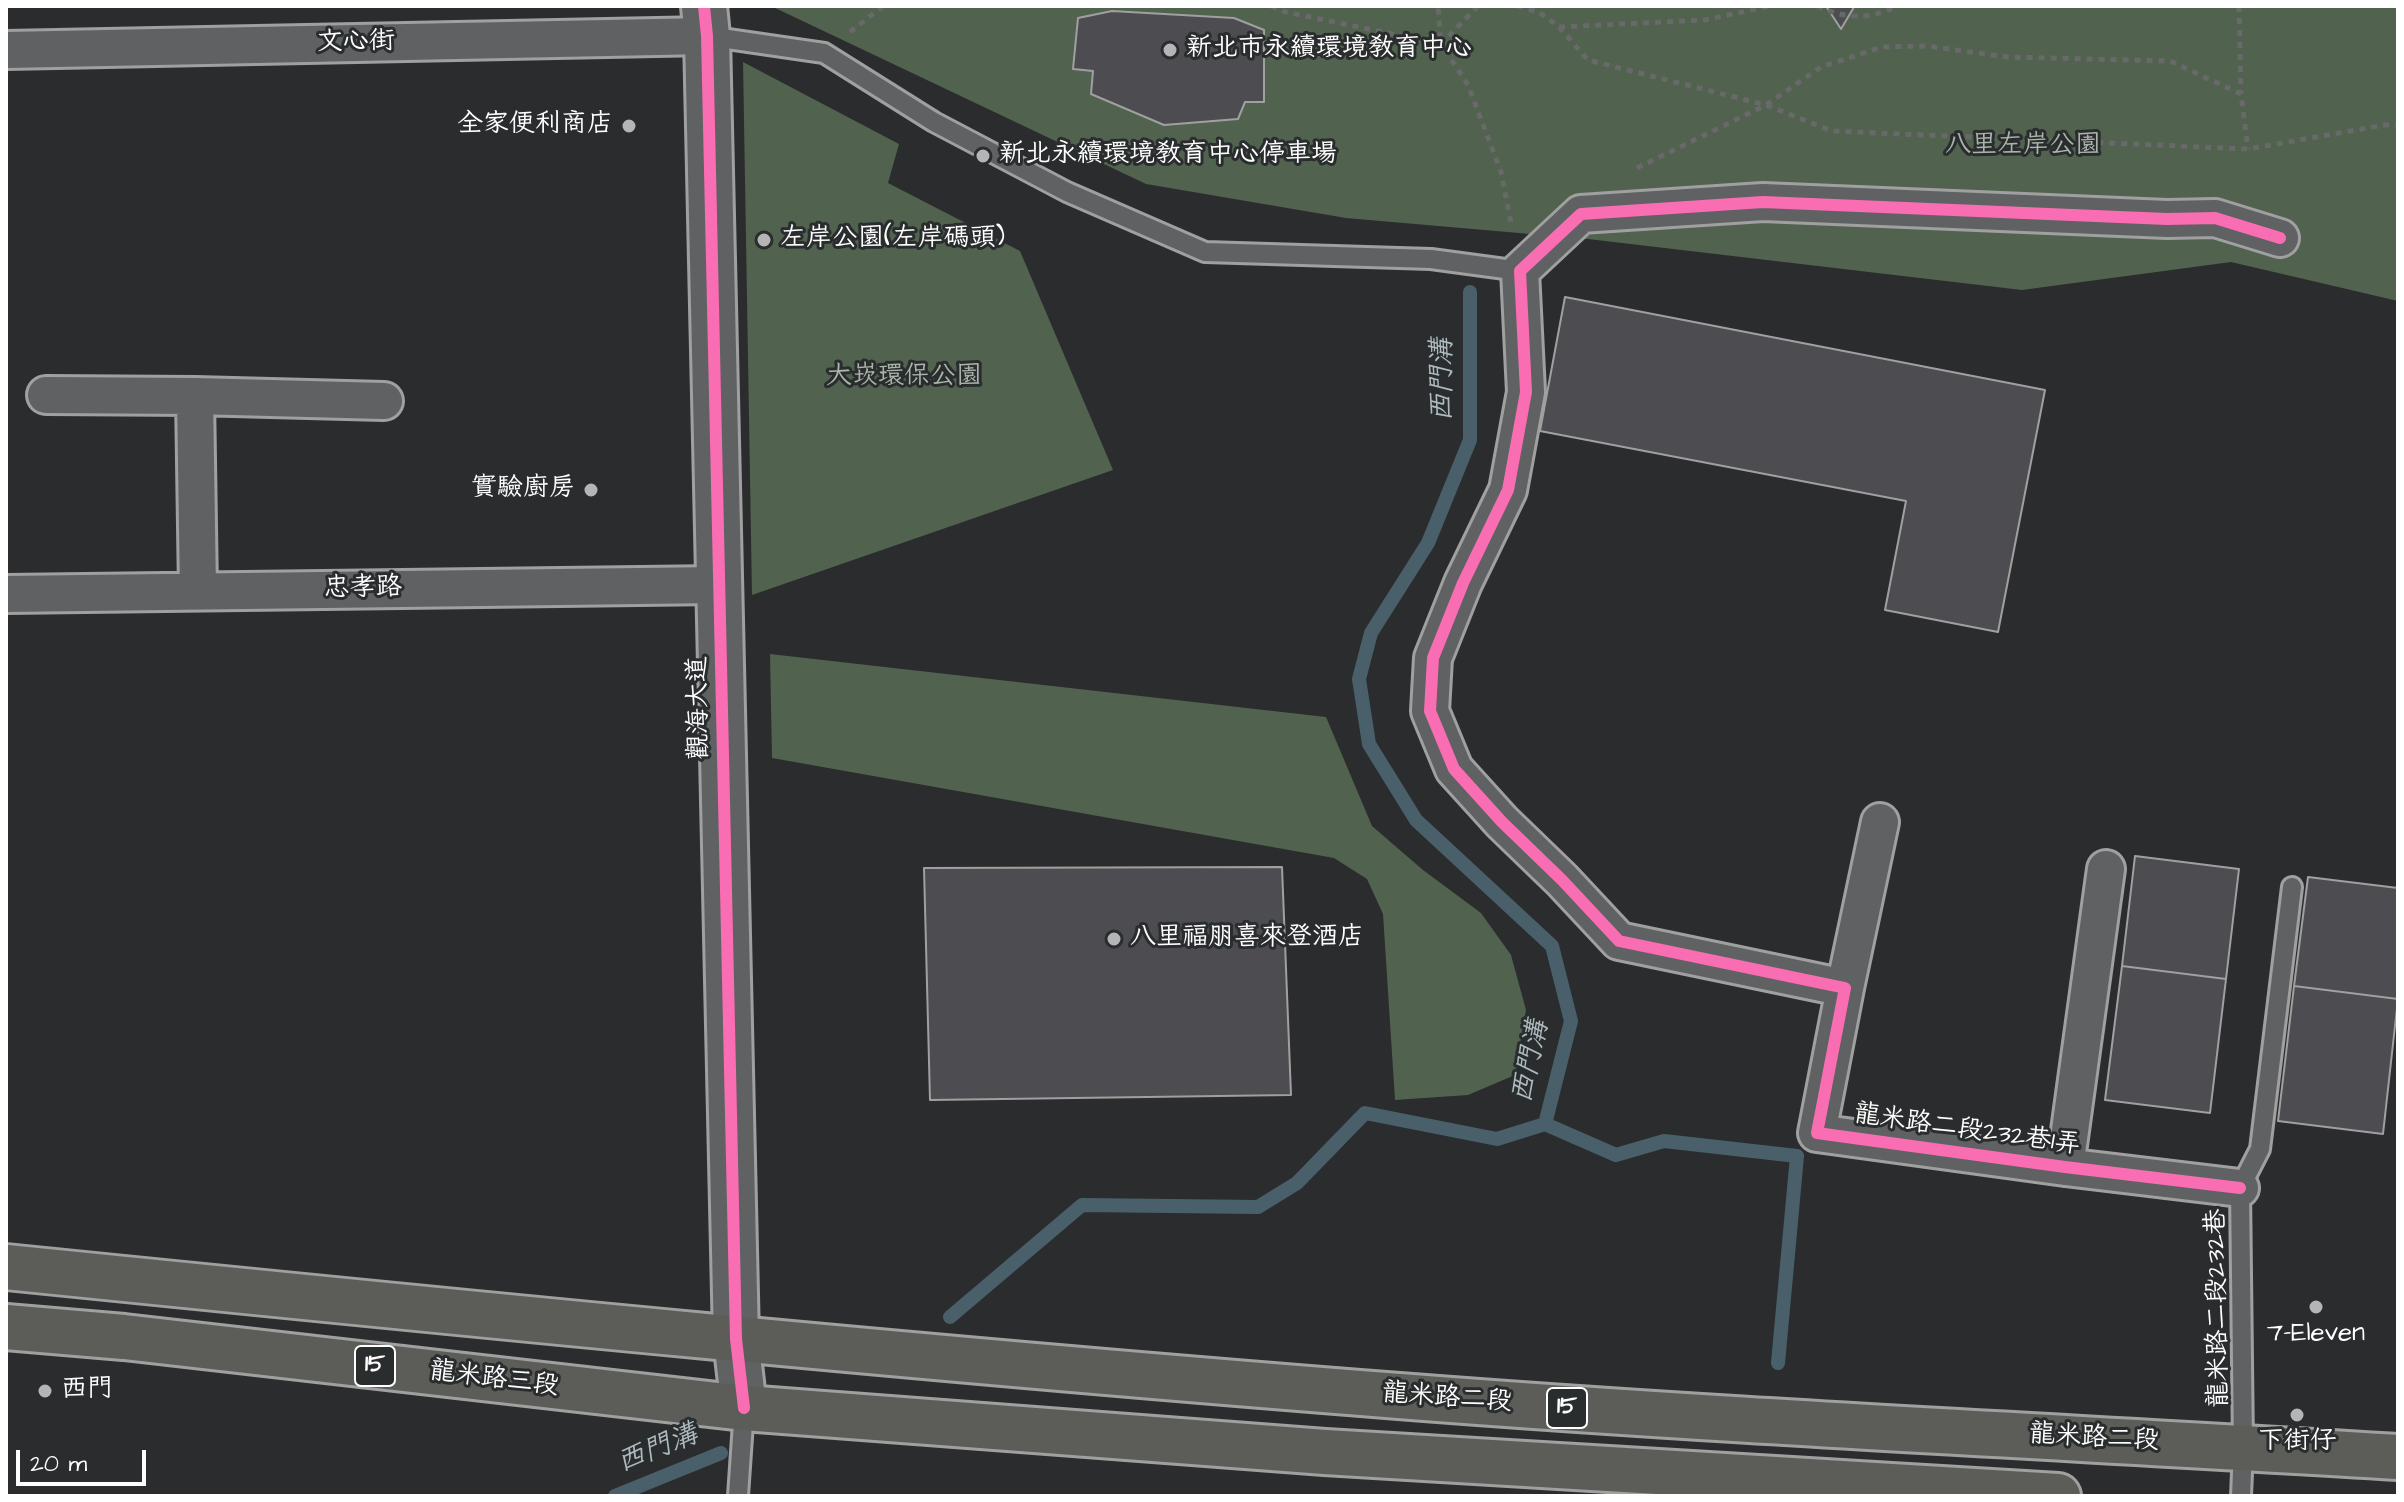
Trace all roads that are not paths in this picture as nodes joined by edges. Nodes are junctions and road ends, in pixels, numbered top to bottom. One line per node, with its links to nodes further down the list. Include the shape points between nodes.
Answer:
1 (705, 21): 2 (street, 文心街); 4 (lane, via 824,53 934,122 1067,192 1205,252 1431,259); 8 (street, 觀海大道)
2 (6, 50)
3 (2280, 238): 4 (street, via 2215,218 1763,202 1581,214)
4 (1520, 271): 14 (street, via 1526,392 1508,490 1433,658 1430,711 1454,769 1619,941)
5 (46, 395): 6 (street)
6 (195, 396): 7 (street); 9 (street)
7 (384, 401)
8 (719, 585): 9 (street, 忠孝路); 19 (street, 觀海大道)
9 (198, 591): 10 (street, 忠孝路)
10 (6, 594)
11 (1880, 822): 14 (street)
12 (2106, 869): 15 (street)
13 (2292, 887): 16 (lane, 龍米路二段232巷, via 2260,1149)
14 (1845, 988): 15 (street, 龍米路二段232巷1弄, via 1817,1133)
15 (2065, 1167): 16 (street, 龍米路二段232巷1弄)
16 (2240, 1188): 22 (lane, 龍米路二段232巷)
17 (6, 1267): 19 (main road, 15)
18 (6, 1327): 21 (main road, 龍米路三段 / 15)
19 (736, 1339): 20 (main road, 龍米路二段 / 15); 21 (street, 觀海大道)
20 (1401, 1396): 22 (main road, 龍米路二段 / 15); 23 (main road)
21 (744, 1408): 23 (main road, 15); 26 (lane)
22 (2243, 1448): 24 (main road, 龍米路二段 / 15); 28 (lane, 龍米路二段232巷)
23 (1400, 1456): 25 (main road, 15)
24 (2398, 1457)
25 (1893, 1491): 27 (main road, 15)
26 (738, 1496)
27 (2058, 1496)
28 (2241, 1496)

